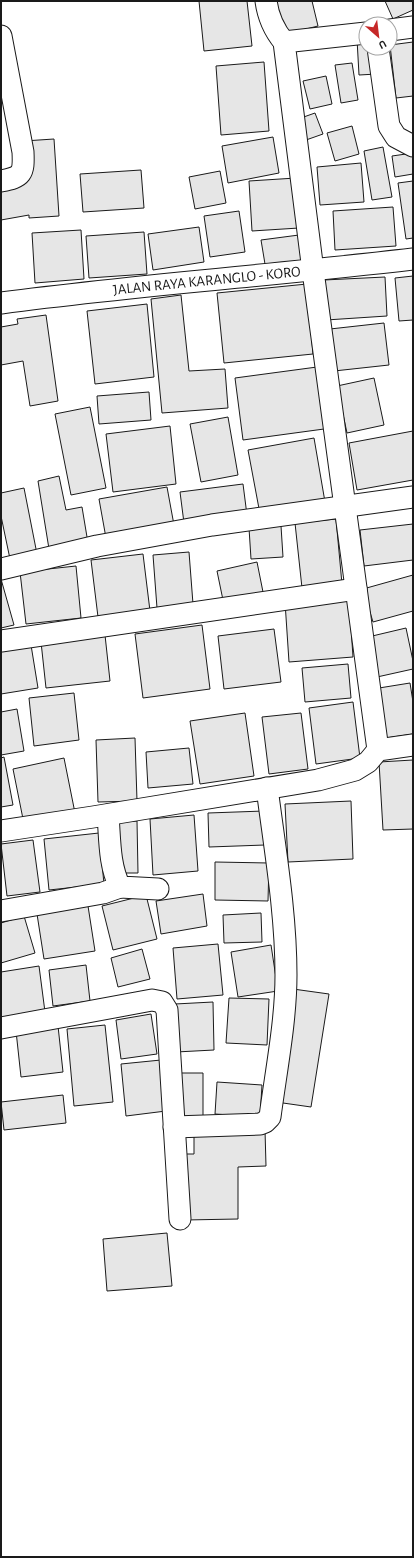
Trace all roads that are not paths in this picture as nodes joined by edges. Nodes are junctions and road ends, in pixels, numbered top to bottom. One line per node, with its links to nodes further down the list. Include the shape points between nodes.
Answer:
1 (266, 1): 6 (street, via 269,17)
2 (413, 27): 3 (street)
3 (398, 29)
4 (358, 34): 6 (street)
5 (1, 36): 9 (street, via 24,164 22,172 15,178)
6 (284, 42): 11 (street)
7 (379, 56): 8 (street, via 389,126 396,137)
8 (413, 146)
9 (1, 180)
10 (413, 259): 11 (street, JALAN RAYA KARANGLO - KORO)
11 (313, 271): 12 (street, JALAN RAYA KARANGLO - KORO, via 84,292); 14 (street)
12 (1, 303)
13 (413, 497): 14 (street)
14 (346, 507): 15 (street, via 159,534); 16 (street)
15 (1, 569)
16 (356, 589): 17 (street); 19 (street)
17 (1, 641)
18 (413, 745): 19 (street)
19 (378, 750): 20 (street, via 368,762 355,770 318,780)
20 (267, 788): 21 (street); 27 (street, via 280,889 286,975 270,1117 260,1124)
21 (108, 815): 22 (street); 23 (street, via 111,860 114,876)
22 (1, 831)
23 (120, 888): 24 (street); 25 (street, via 103,894)
24 (158, 889)
25 (1, 911)
26 (1, 1028): 27 (street, via 152,1000 162,1002 166,1010)
27 (174, 1127): 28 (street)
28 (180, 1219)

